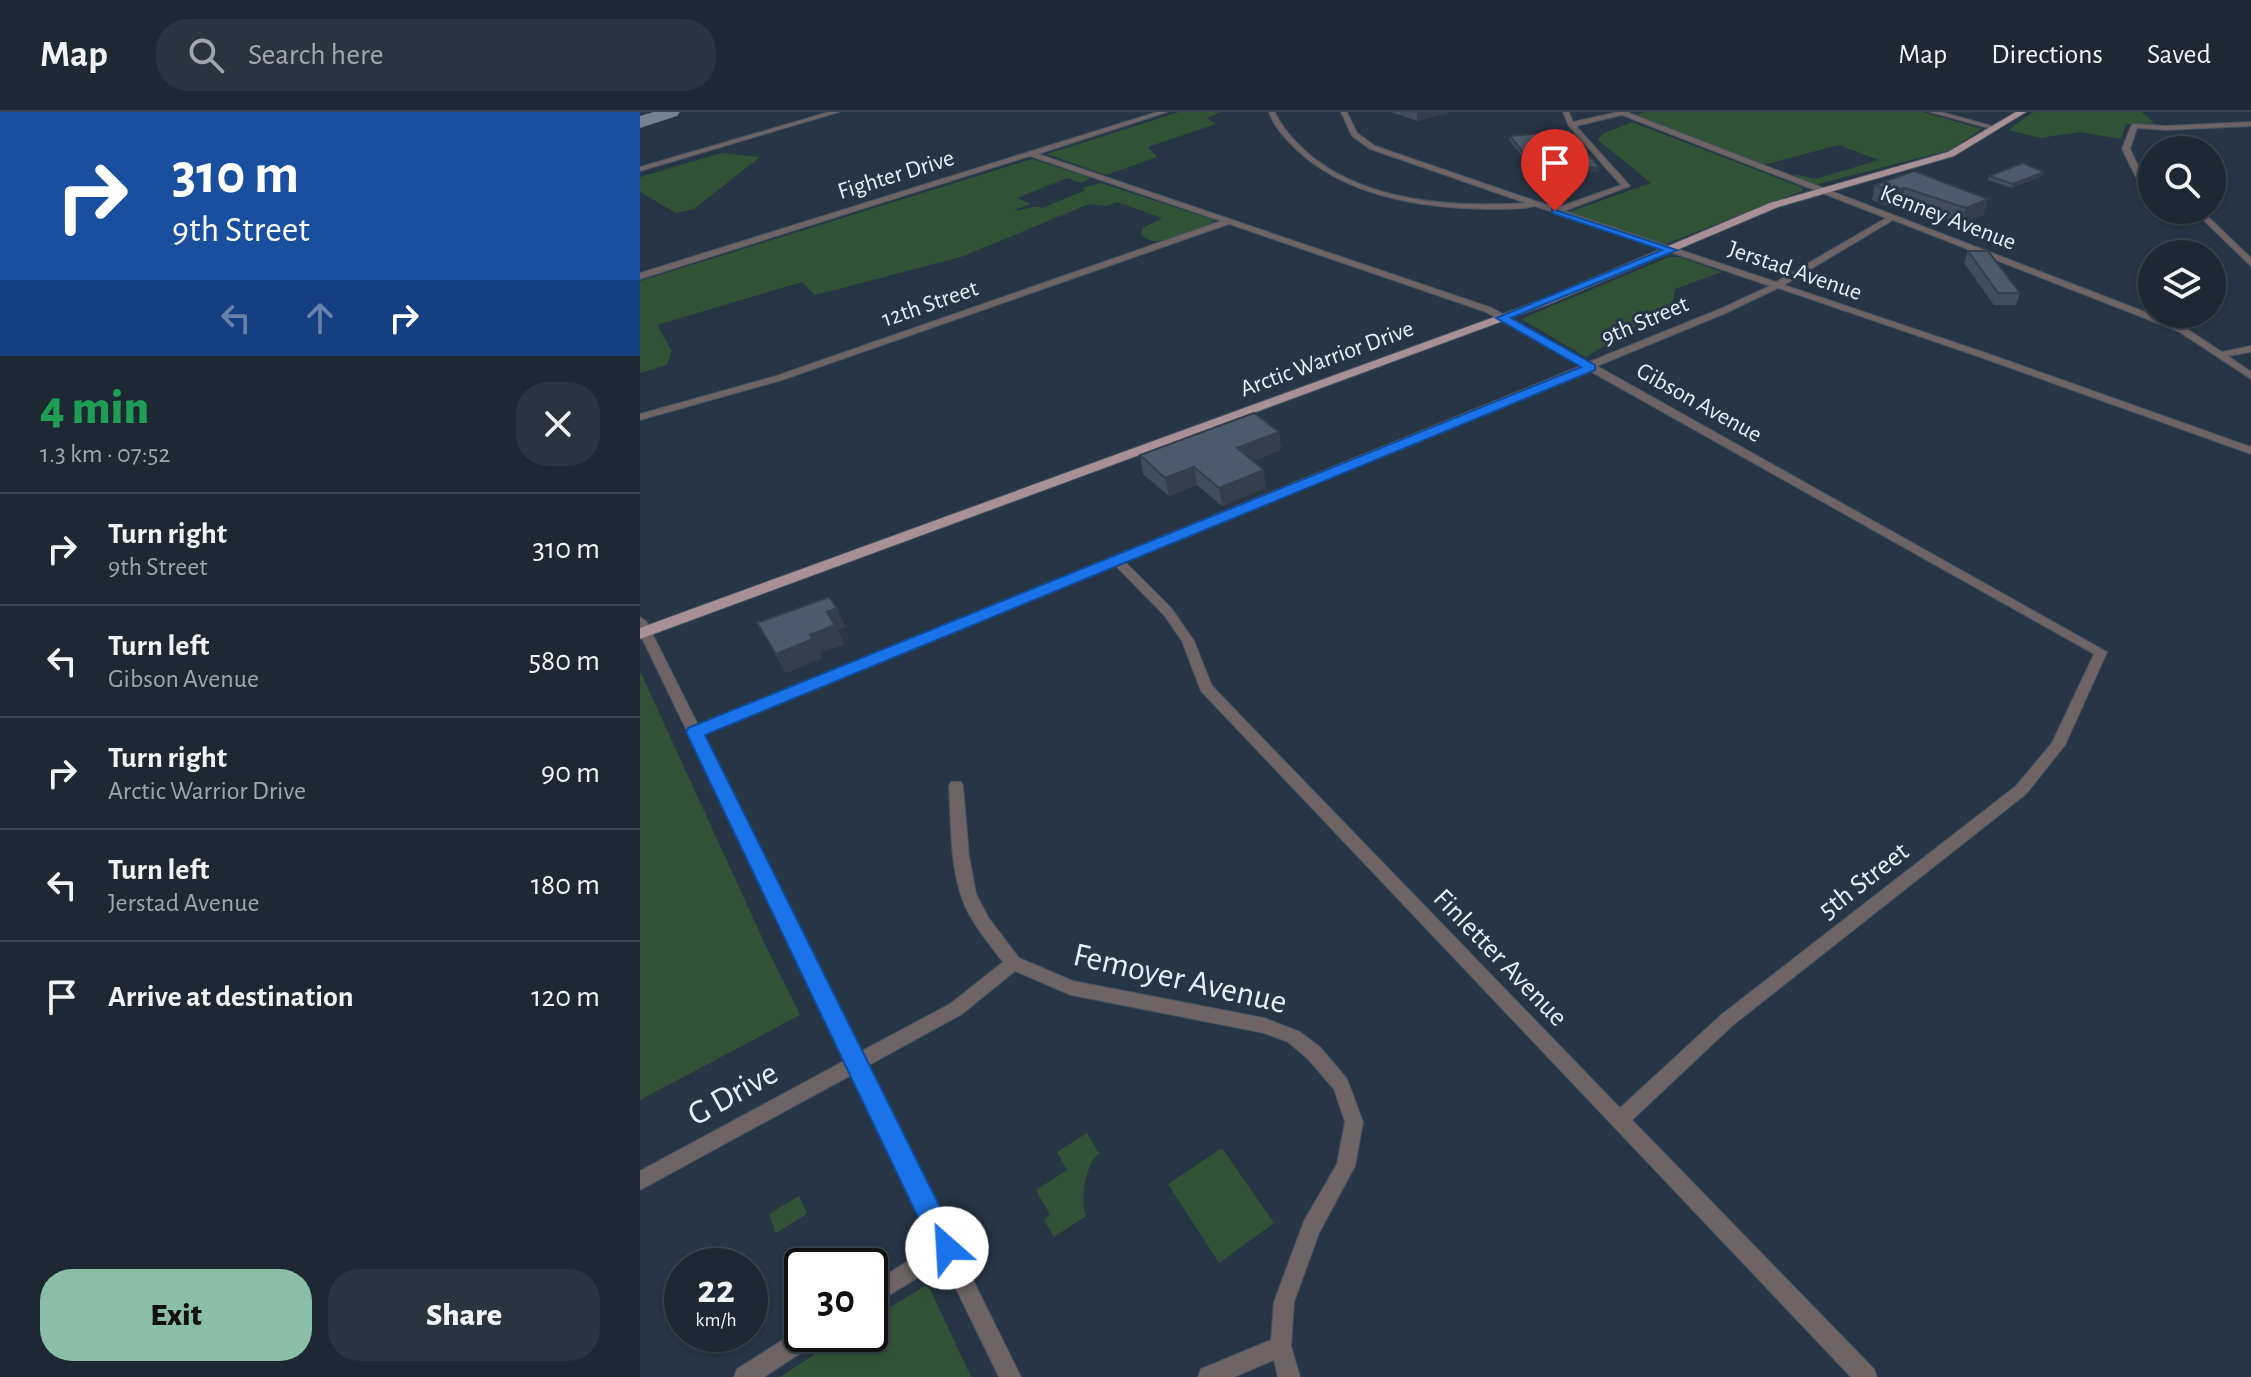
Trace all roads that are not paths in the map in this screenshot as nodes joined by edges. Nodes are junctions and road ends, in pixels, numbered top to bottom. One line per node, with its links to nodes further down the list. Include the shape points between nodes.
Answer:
1 (836, 112): 13 (street)
2 (1161, 112): 12 (street, Fighter Drive)
3 (1272, 112): 16 (street, via 1296,150 1349,182 1465,207)
4 (1344, 112): 16 (street, Jerstad Avenue, via 1347,129 1356,139)
5 (1566, 112): 10 (street)
6 (1933, 112): 11 (street)
7 (2022, 112): 11 (main road, Arctic Warrior Drive)
8 (1624, 113): 10 (street); 15 (street, Kenney Avenue)
9 (2251, 124): 14 (street, via 2134,126 2126,149)
10 (1571, 125): 17 (street, via 1626,186)
11 (1996, 128): 15 (main road, Arctic Warrior Drive, via 1951,154)
12 (1031, 154): 19 (street, Gibson Avenue); 23 (street, Fighter Drive)
13 (640, 169)
14 (2138, 173)
15 (1820, 191): 18 (street, Kenney Avenue); 21 (main road, Arctic Warrior Drive, via 1774,205)
16 (1536, 205): 17 (street, Jerstad Avenue)
17 (1555, 211): 21 (street, Jerstad Avenue)
18 (1891, 218): 24 (street, 9th Street); 27 (street, Kenney Avenue, via 2181,329)
19 (1230, 221): 25 (street, Gibson Avenue, via 1473,303); 30 (street, 12th Street, via 779,378)
20 (2211, 224): 22 (street)
21 (1672, 250): 24 (street, Jerstad Avenue); 25 (main road, Arctic Warrior Drive)
22 (2251, 263)
23 (640, 276)
24 (1776, 286): 28 (street, 9th Street); 31 (street, Jerstad Avenue)
25 (1502, 318): 28 (street, Gibson Avenue); 33 (main road, Arctic Warrior Drive)
26 (2251, 349): 27 (street)
27 (2221, 355): 29 (street, Kenney Avenue)
28 (1591, 367): 32 (street, 9th Street); 34 (street, Gibson Avenue)
29 (2251, 376)
30 (640, 417)
31 (2251, 451)
32 (1117, 560): 35 (street, 9th Street); 39 (street, Finletter Avenue, via 1168,612 1188,641 1206,688)
33 (642, 629): 35 (street)
34 (2101, 652): 39 (street, 5th Street, via 2058,745 2021,790 1727,1020)
35 (695, 732): 38 (street)
36 (956, 786): 37 (street, Femoyer Avenue, via 968,894)
37 (1013, 963): 38 (street, G Drive, via 956,1009); 43 (street, Femoyer Avenue, via 1071,988 1279,1031 1314,1053 1341,1085 1354,1122 1346,1166 1311,1228 1284,1302)
38 (857, 1062): 40 (street, G Drive); 41 (street)
39 (1619, 1121): 49 (street, Finletter Avenue)
40 (640, 1181)
41 (947, 1248): 42 (street); 46 (street)
42 (888, 1286)
43 (1281, 1346): 47 (street); 48 (street, Femoyer Avenue)
44 (784, 1352): 45 (street)
45 (745, 1377)
46 (1010, 1377)
47 (1209, 1377)
48 (1289, 1377)
49 (1866, 1377)

